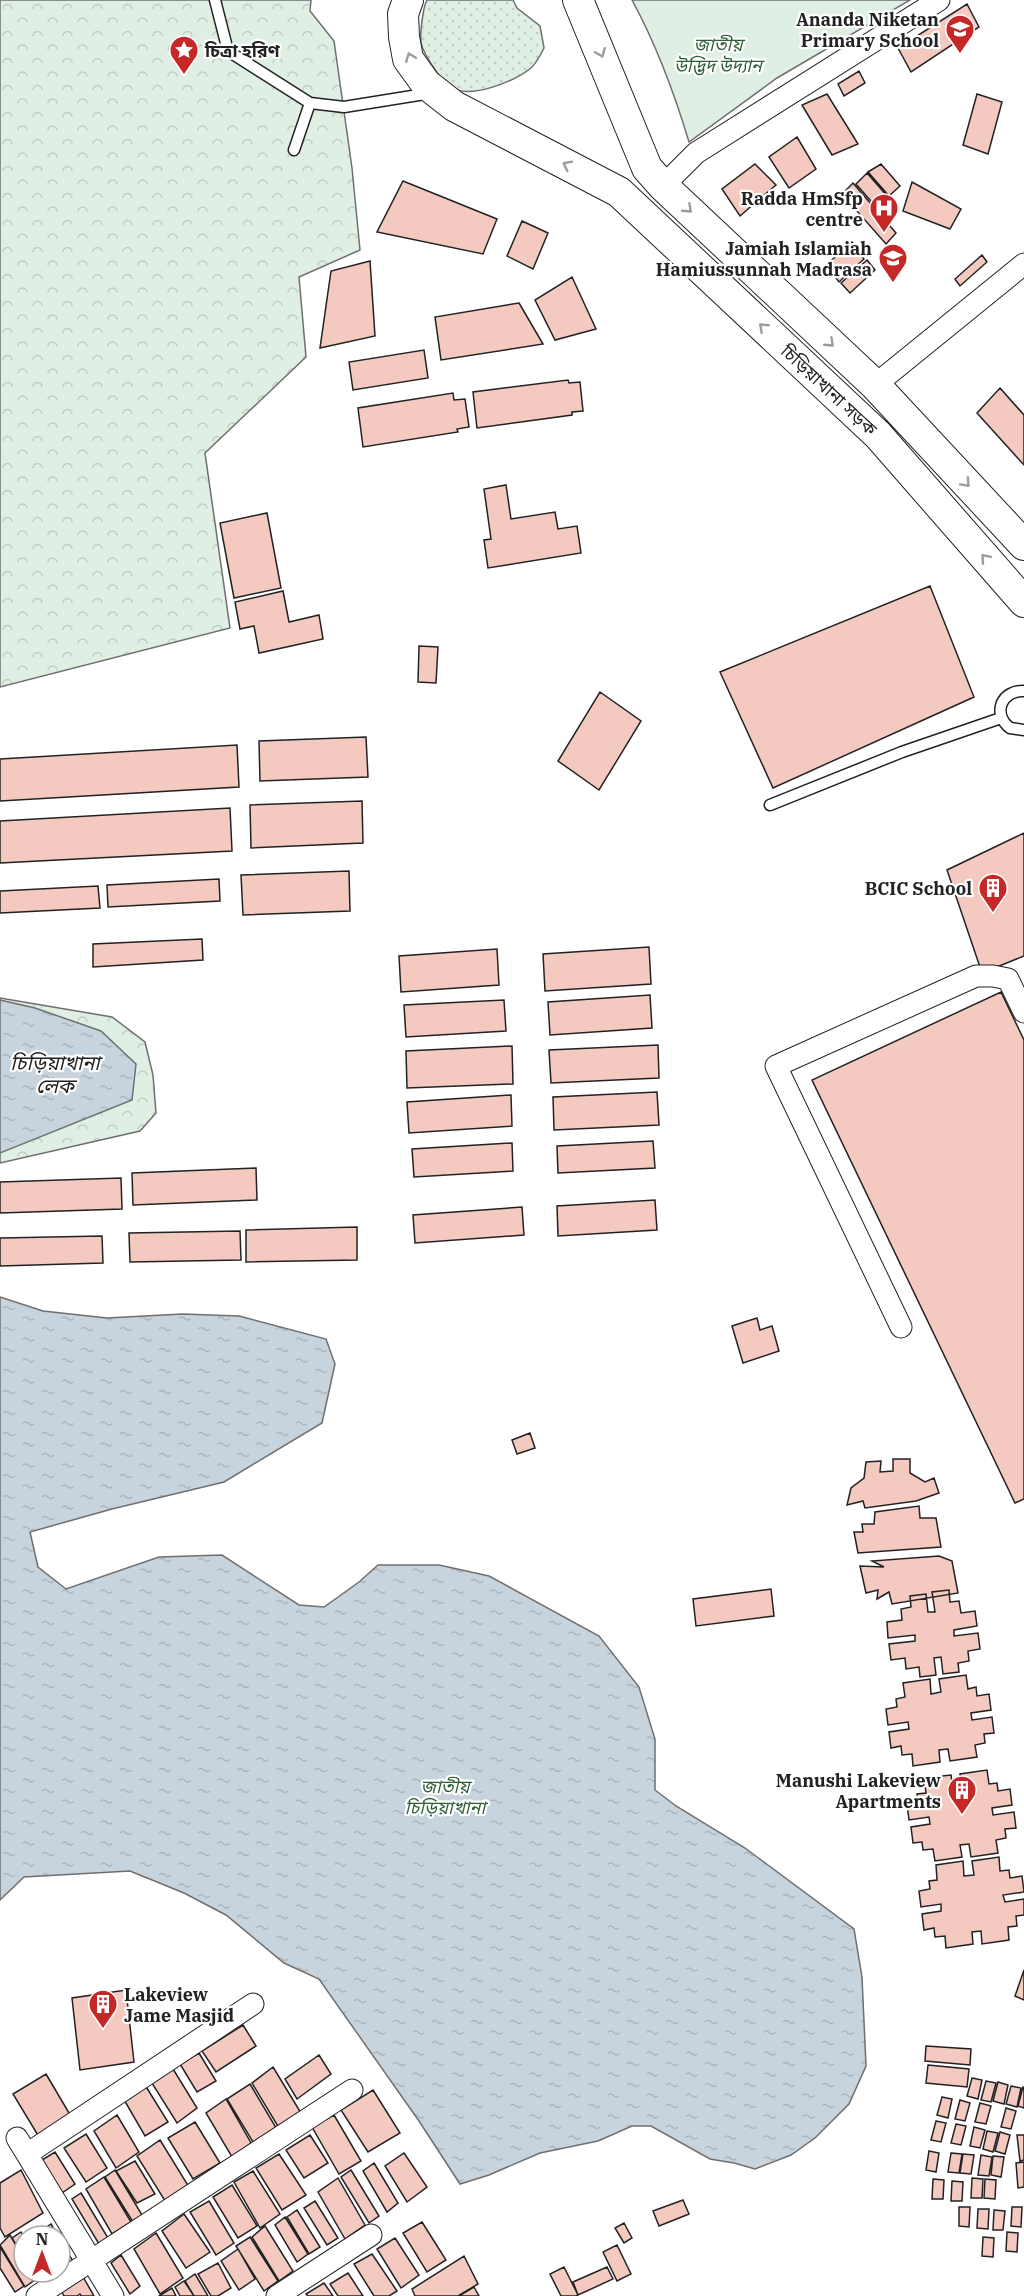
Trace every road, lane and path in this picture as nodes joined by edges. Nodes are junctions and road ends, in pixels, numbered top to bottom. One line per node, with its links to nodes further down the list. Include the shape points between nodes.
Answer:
1 (215, 0): 6 (lane, via 228,51)
2 (408, 0): 5 (main road, চিড়িয়াখানা সড়ক, one-way to 2, via 426,84 408,58 403,14)
3 (578, 0): 8 (main road, চিড়িয়াখানা সড়ক, one-way to 8)
4 (939, 0): 8 (street)
5 (437, 92): 6 (lane, via 344,107); 9 (main road, চিড়িয়াখানা সড়ক, one-way to 5, via 454,106)
6 (310, 103): 7 (lane)
7 (294, 150)
8 (655, 177): 9 (main road); 11 (main road, চিড়িয়াখানা সড়ক, one-way to 11)
9 (619, 192): 13 (main road, চিড়িয়াখানা সড়ক, one-way to 9, via 878,435)
10 (1024, 264): 11 (street)
11 (875, 385): 12 (main road, চিড়িয়াখানা সড়ক, one-way to 12)
12 (1024, 545)
13 (1024, 602)
14 (1024, 691): 15 (lane, via 1004,698)
15 (1001, 718): 16 (lane, via 1010,728); 17 (lane, via 902,752)
16 (1024, 730)
17 (770, 805)
18 (1024, 1012): 19 (street, via 1008,979 976,976 776,1066)
19 (901, 1327)
20 (253, 2004): 23 (street, via 22,2146)
21 (352, 2090): 23 (street)
22 (371, 2235): 26 (street)
23 (92, 2261): 24 (street); 25 (street)
24 (37, 2296)
25 (113, 2296)
26 (277, 2296)

